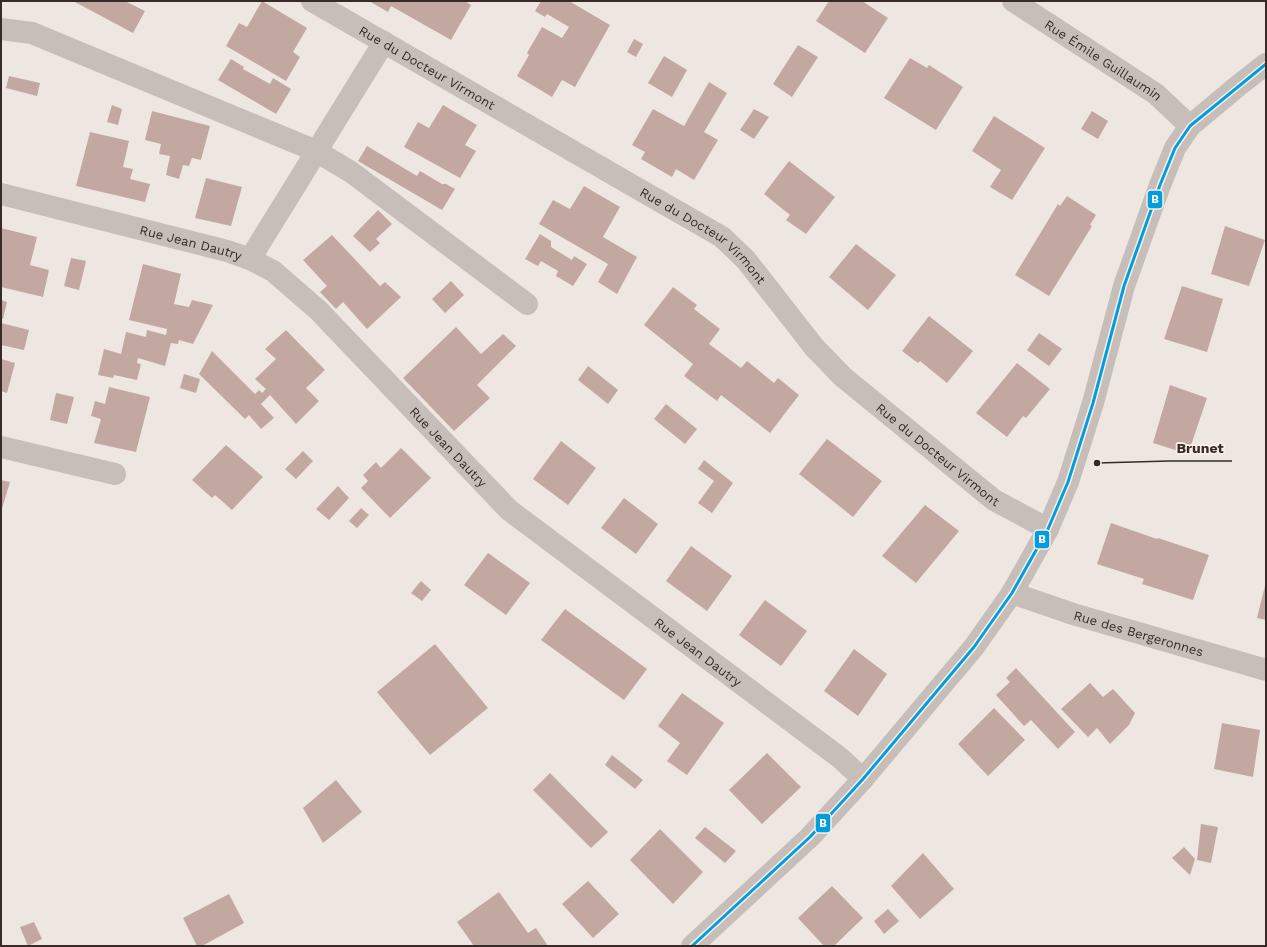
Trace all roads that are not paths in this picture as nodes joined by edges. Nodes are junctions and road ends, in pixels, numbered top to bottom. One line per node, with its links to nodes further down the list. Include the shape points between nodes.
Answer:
1 (312, 1): 4 (street, Rue du Docteur Virmont)
2 (1013, 1): 6 (street, Rue Émile Guillaumin, via 1156,94)
3 (1, 29): 7 (street, via 32,34)
4 (384, 42): 7 (street); 13 (street, Rue du Docteur Virmont, via 722,237 746,260 814,347 843,377 994,500)
5 (1266, 64): 6 (street)
6 (1190, 126): 13 (street, via 1175,148 1124,286 1093,402 1068,482)
7 (316, 151): 9 (street); 10 (street, via 351,172)
8 (1, 194): 9 (street, Rue Jean Dautry)
9 (250, 259): 16 (street, Rue Jean Dautry, via 272,271 318,310 509,510 833,752)
10 (526, 304)
11 (1, 447): 12 (street)
12 (115, 474)
13 (1048, 529): 14 (street)
14 (1012, 593): 15 (street, Rue des Bergeronnes, via 1073,614); 16 (street, via 974,646)
15 (1266, 670)
16 (862, 779): 17 (street, via 810,837)
17 (692, 946)

